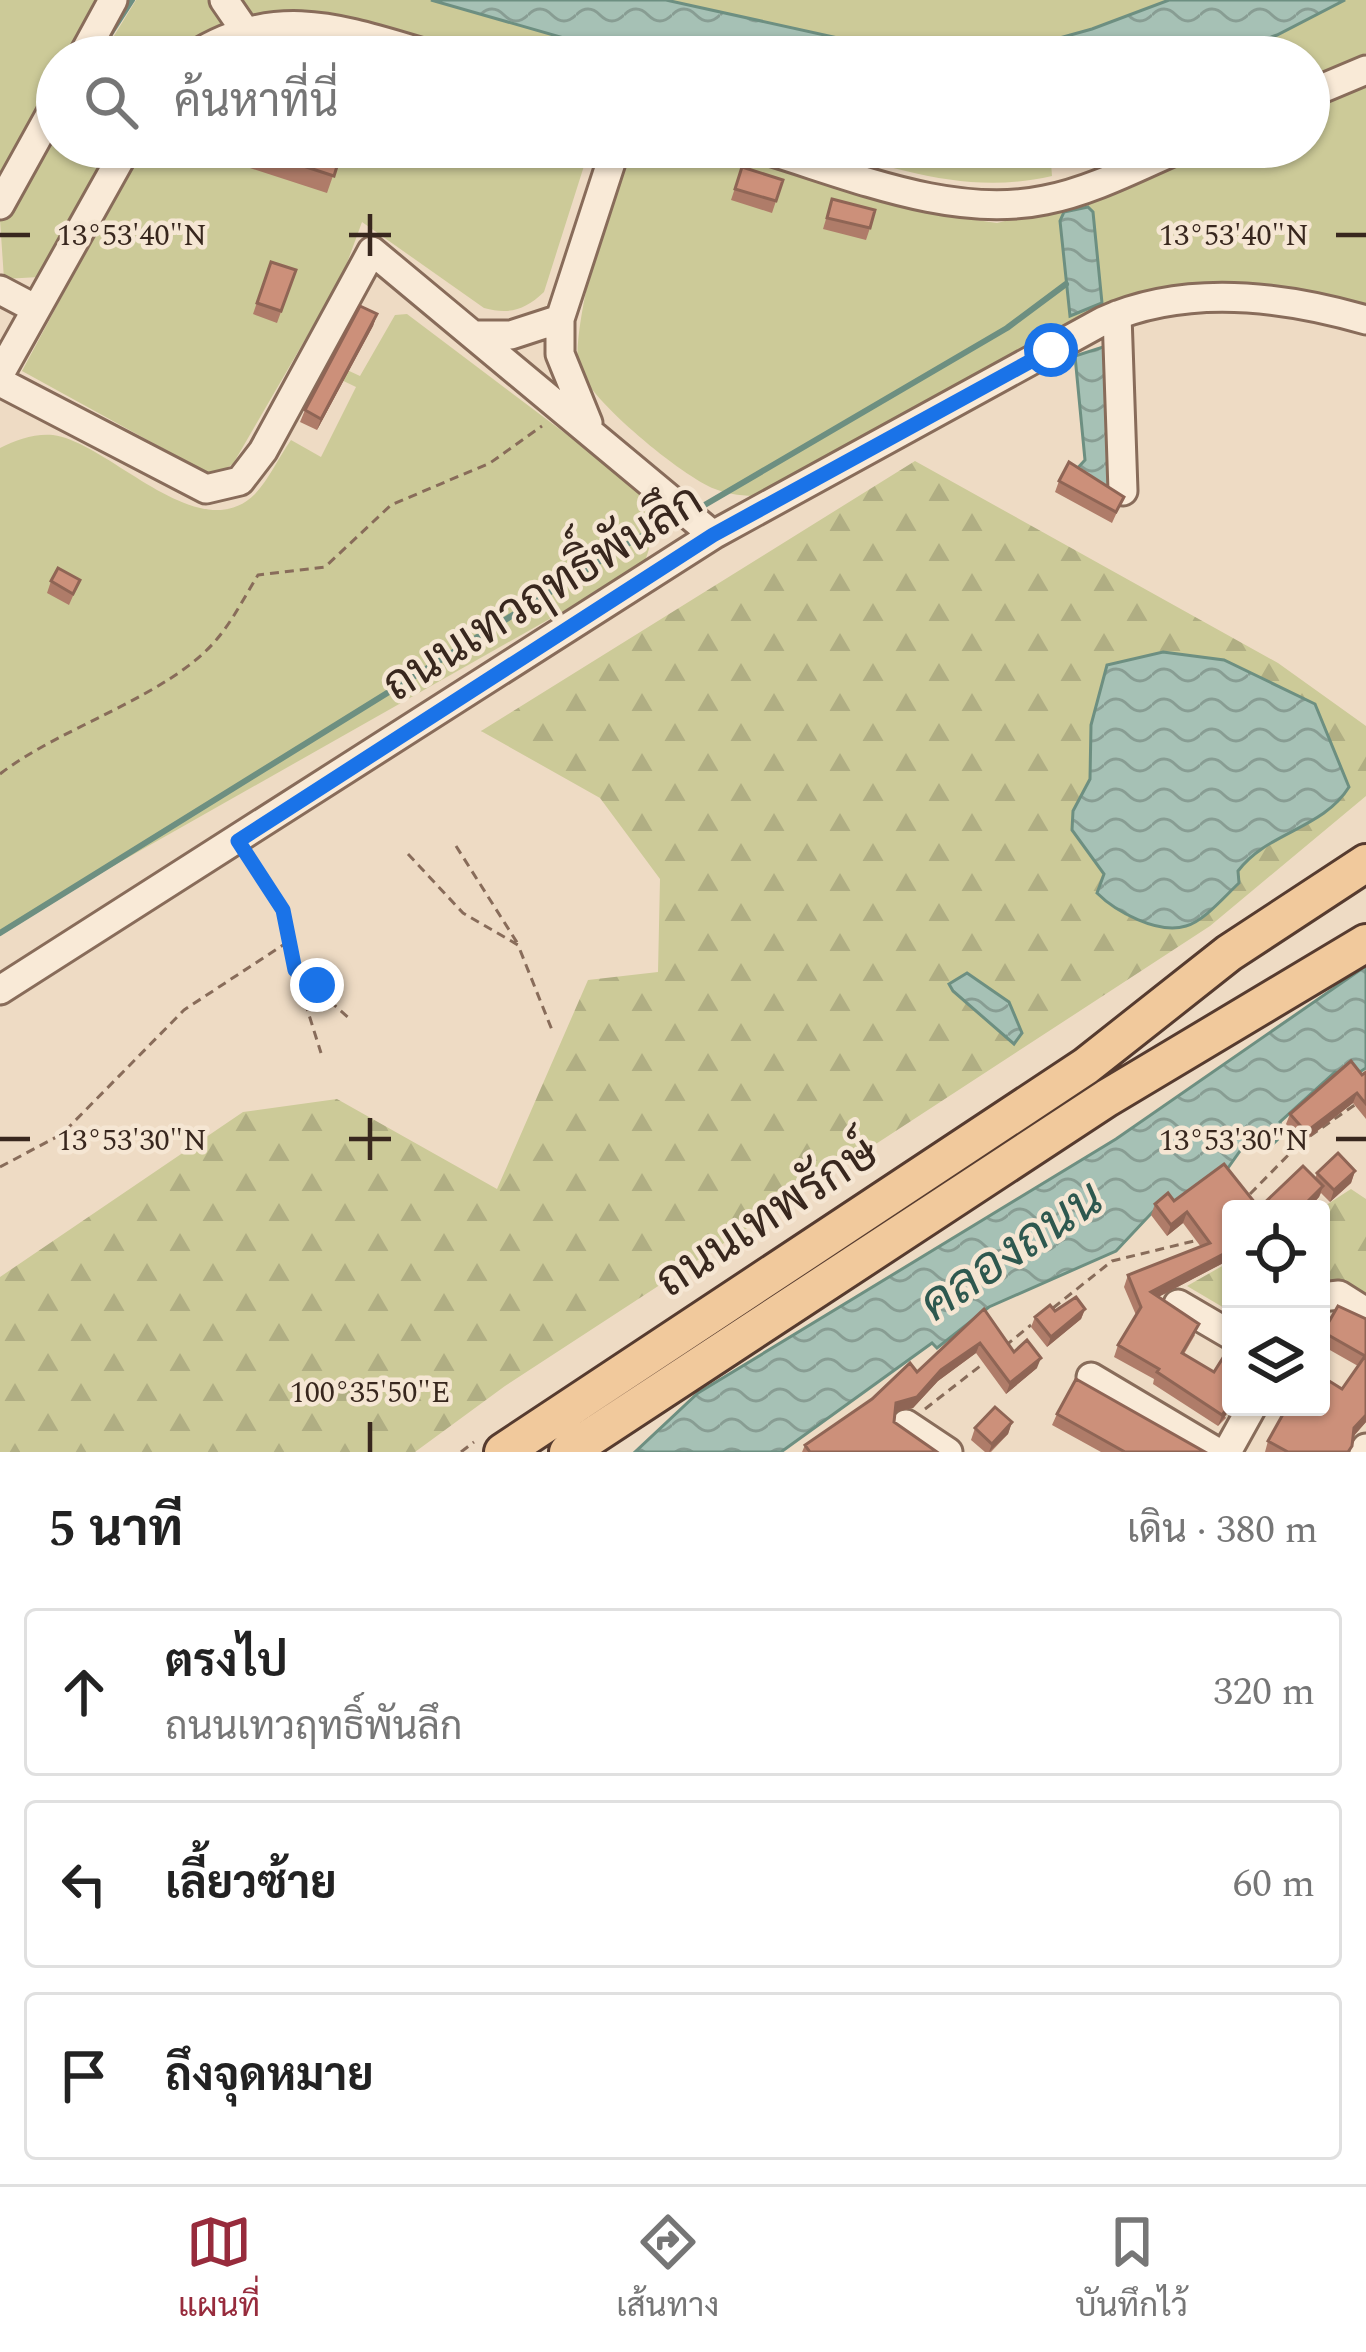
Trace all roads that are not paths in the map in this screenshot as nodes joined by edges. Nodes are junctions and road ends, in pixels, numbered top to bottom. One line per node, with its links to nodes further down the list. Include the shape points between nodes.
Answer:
1 (113, 0): 4 (street)
2 (224, 0): 3 (street)
3 (246, 32): 5 (street); 6 (street, via 308,23)
4 (93, 36)
5 (237, 36)
6 (357, 36)
7 (1366, 70): 8 (street)
8 (1330, 85)
9 (36, 140): 14 (street)
10 (112, 168): 15 (street)
11 (609, 168): 17 (street)
12 (830, 168): 13 (street, via 950,202 1045,200)
13 (1133, 168)
14 (0, 205)
15 (18, 300): 20 (street)
16 (1110, 318): 18 (street, ถนนเทวฤทธิ์พันลึก, via 1156,303 1240,298); 22 (street); 23 (street, ถนนเทวฤทธิ์พันลึก)
17 (560, 319): 19 (street, via 511,335); 21 (street, via 560,354)
18 (1366, 320)
19 (473, 335): 20 (street, via 372,251 263,451 240,481 206,489); 21 (street)
20 (0, 378)
21 (596, 438): 23 (street)
22 (1123, 491)
23 (713, 535): 29 (street, ถนนเทวฤทธิ์พันลึก)
24 (1366, 863): 30 (main road, ถนนเทพรักษ์, via 1228,953)
25 (1366, 886): 28 (main road, ถนนเทพรักษ์)
26 (1366, 917): 28 (main road, ถนนเทพรักษ์)
27 (1366, 943): 31 (main road, ถนนเทพรักษ์)
28 (1247, 982): 30 (main road, ถนนเทพรักษ์); 31 (main road, ถนนเทพรักษ์)
29 (0, 990)
30 (1085, 1066): 39 (main road, ถนนเทพรักษ์)
31 (1106, 1098): 40 (main road, ถนนเทพรักษ์)
32 (1330, 1296): 34 (street)
33 (1178, 1304): 35 (street)
34 (1366, 1312)
35 (1222, 1330)
36 (1090, 1377): 42 (street)
37 (1247, 1416): 43 (street)
38 (906, 1424): 41 (street)
39 (503, 1452)
40 (568, 1452)
41 (948, 1452)
42 (1217, 1452)
43 (1227, 1452)

